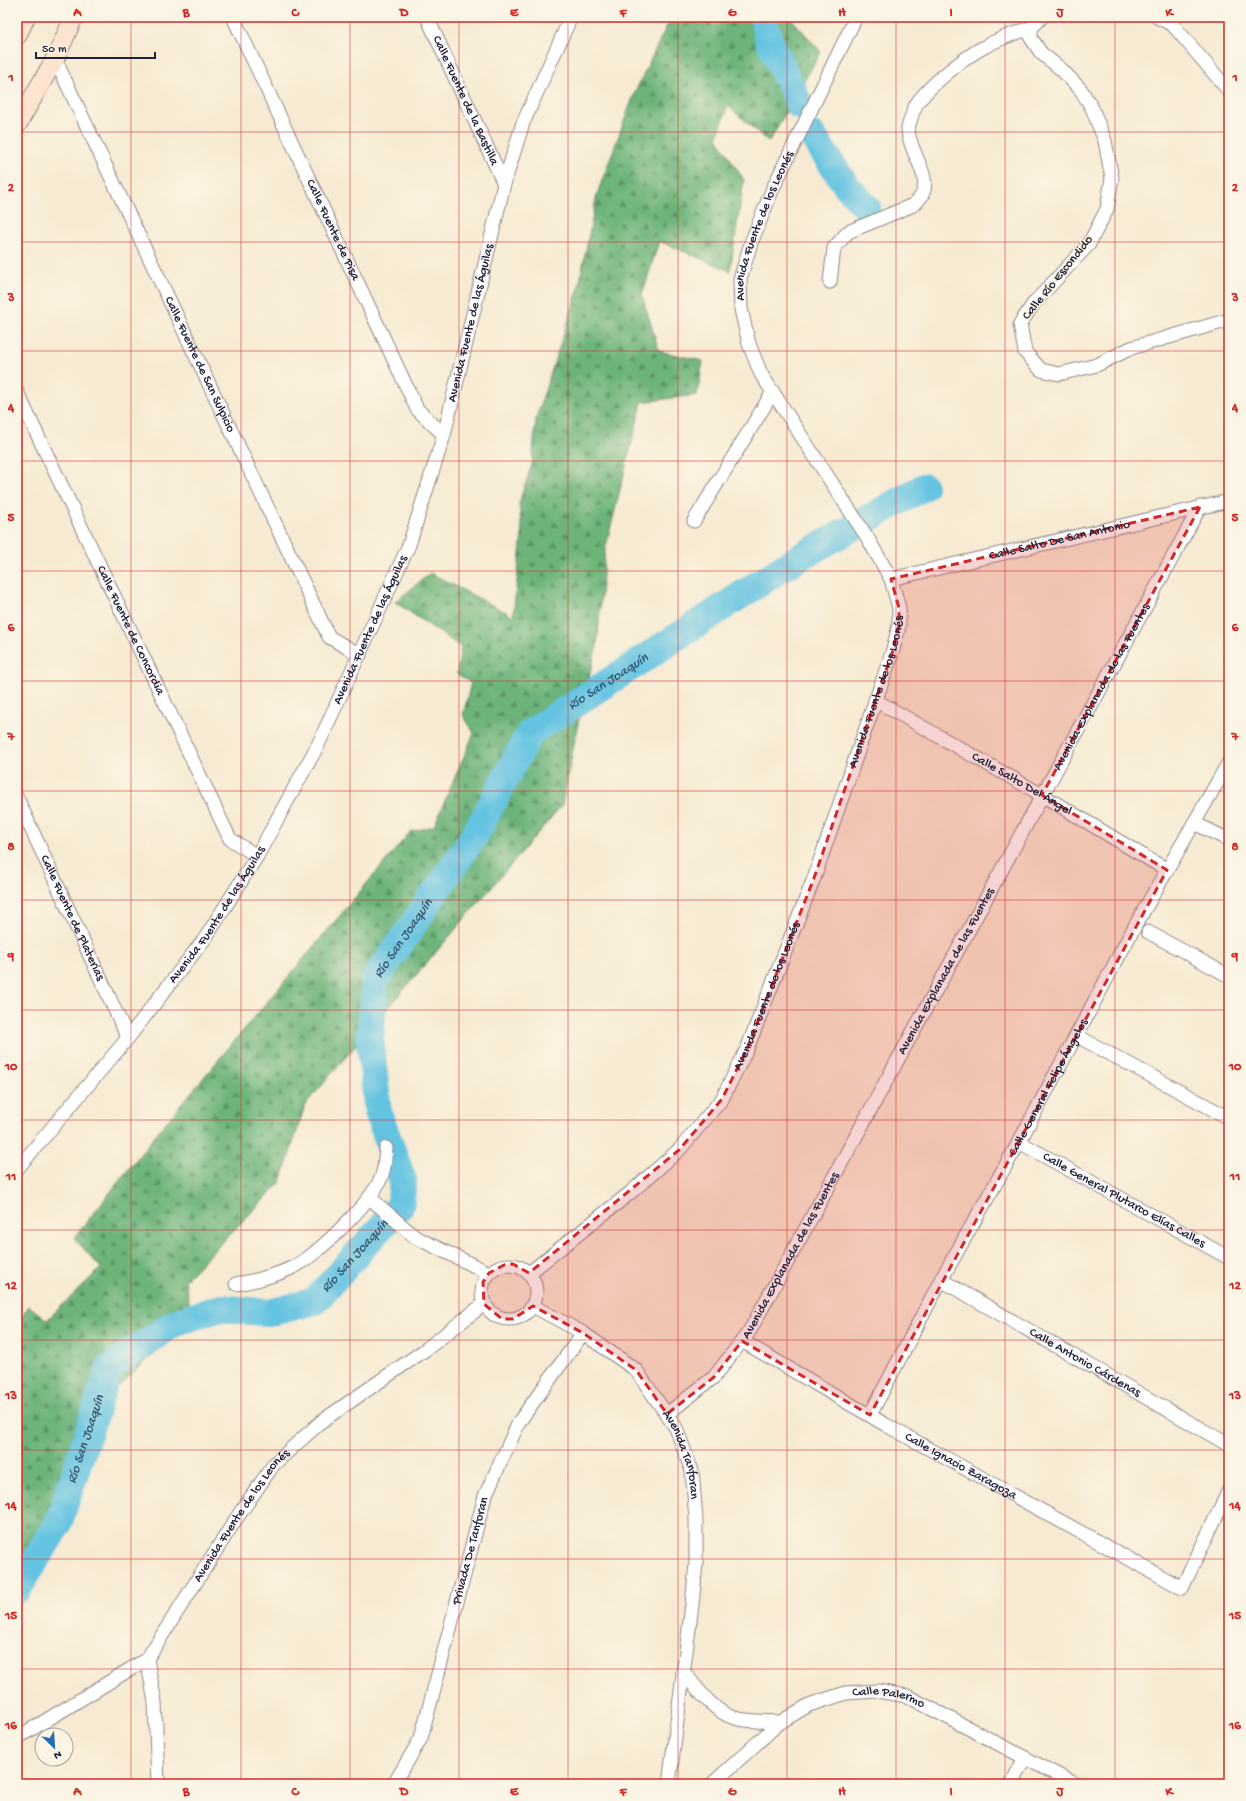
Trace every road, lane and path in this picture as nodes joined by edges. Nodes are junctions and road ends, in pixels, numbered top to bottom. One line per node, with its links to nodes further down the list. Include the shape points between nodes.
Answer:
1 (26, 17): 10 (main road)
2 (74, 17): 11 (main road)
3 (233, 17): 19 (street, Calle Fuente de Pisa, via 417,409)
4 (427, 17): 14 (street, Calle Fuente de la Bastilla)
5 (572, 17): 14 (street, Avenida Fuente de las Águilas, via 523,123)
6 (856, 17): 18 (street, Avenida Fuente de los Leonés, via 773,188 740,279 741,308 749,344 761,374)
7 (1042, 17): 9 (street)
8 (1157, 17): 12 (street, via 1173,25)
9 (1031, 28): 15 (street, via 985,46 931,87 916,105 908,129 912,149 925,178 920,200 848,232 834,248); 16 (street, Calle Río Escondido, via 1031,38 1041,53 1081,90 1092,108 1105,141 1112,178 1107,209 1089,244 1034,303 1020,324 1025,352 1041,370 1059,374 1097,365 1131,348)
10 (17, 36)
11 (55, 59): 13 (main road); 24 (street, Calle Fuente de San Sulpicio, via 329,637)
12 (1229, 91)
13 (17, 125)
14 (504, 184): 19 (street, Avenida Fuente de las Águilas)
15 (830, 282)
16 (1229, 320)
17 (17, 392): 31 (street, Calle Fuente de Concordia, via 230,839)
18 (772, 392): 22 (street); 23 (street, Avenida Fuente de los Leonés, via 867,537)
19 (444, 435): 24 (street, Avenida Fuente de las Águilas, via 409,545)
20 (1229, 502): 21 (street, Calle Salto De San Antonio)
21 (1200, 507): 23 (street, Calle Salto De San Antonio); 27 (street, Avenida Explanada de las Fuentes)
22 (694, 521)
23 (891, 580): 25 (street, Avenida Fuente de los Leonés, via 899,608 899,626)
24 (360, 655): 31 (street, Avenida Fuente de las Águilas, via 318,745)
25 (875, 700): 27 (street, Calle Salto Del Ángel); 44 (street, Avenida Fuente de los Leonés, via 814,878 747,1049 722,1099 679,1150 630,1193)
26 (1229, 762): 29 (street, Calle General Felipe Ángeles)
27 (1042, 795): 32 (street, Calle Salto Del Ángel); 50 (street, Avenida Explanada de las Fuentes)
28 (17, 798): 36 (street, Calle Fuente de Platerias)
29 (1194, 823): 30 (street); 32 (street, Calle General Felipe Ángeles)
30 (1229, 840)
31 (257, 856): 36 (street, Avenida Fuente de las Águilas, via 206,937)
32 (1167, 870): 35 (street, Calle General Felipe Ángeles)
33 (1148, 932): 34 (street)
34 (1229, 976)
35 (1077, 1036): 37 (street); 38 (street, Calle General Felipe Ángeles)
36 (128, 1038): 40 (street, Avenida Fuente de las Águilas)
37 (1229, 1118)
38 (1019, 1142): 42 (street, Calle General Plutarco Elías Calles); 45 (street, Calle General Felipe Ángeles)
39 (386, 1148): 41 (street, via 382,1175)
40 (17, 1169)
41 (370, 1198): 43 (street, via 415,1237); 46 (street, via 337,1232 302,1262 259,1280)
42 (1229, 1258)
43 (489, 1273): 44 (street, via 504,1265 513,1264); 47 (street, via 483,1282 481,1293)
44 (529, 1273): 48 (street, via 536,1288)
45 (941, 1280): 52 (street, Calle General Felipe Ángeles); 53 (street, Calle Antonio Cárdenas)
46 (236, 1284)
47 (484, 1304): 48 (street, via 491,1313 502,1319 514,1319 524,1315); 55 (street, Avenida Fuente de los Leonés, via 425,1350 322,1421 274,1464)
48 (533, 1306): 49 (street, Avenida Tanforan)
49 (583, 1333): 51 (street, Avenida Tanforan, via 636,1370); 61 (street, Privada De Tanforan, via 519,1422 485,1496 421,1738)
50 (742, 1341): 51 (street, Avenida Explanada de las Fuentes, via 714,1377); 52 (street, Calle Ignacio Zaragoza)
51 (667, 1414): 56 (street, Avenida Tanforan, via 676,1428 692,1471 696,1519 696,1564)
52 (870, 1415): 54 (street, Calle Ignacio Zaragoza, via 1182,1588)
53 (1229, 1444)
54 (1229, 1490)
55 (147, 1659): 58 (street, Avenida Fuente de los Leonés); 60 (street, via 155,1702)
56 (682, 1671): 57 (street, via 716,1708 734,1718); 62 (street, Avenida Tanforan)
57 (781, 1722): 59 (street, Calle Palermo, via 810,1705 846,1693 877,1691 907,1696); 63 (street, Calle Palermo)
58 (17, 1738)
59 (1025, 1758): 64 (street); 65 (street, Calle Palermo)
60 (158, 1784)
61 (394, 1784)
62 (669, 1784)
63 (712, 1784)
64 (1012, 1784)
65 (1075, 1784)

